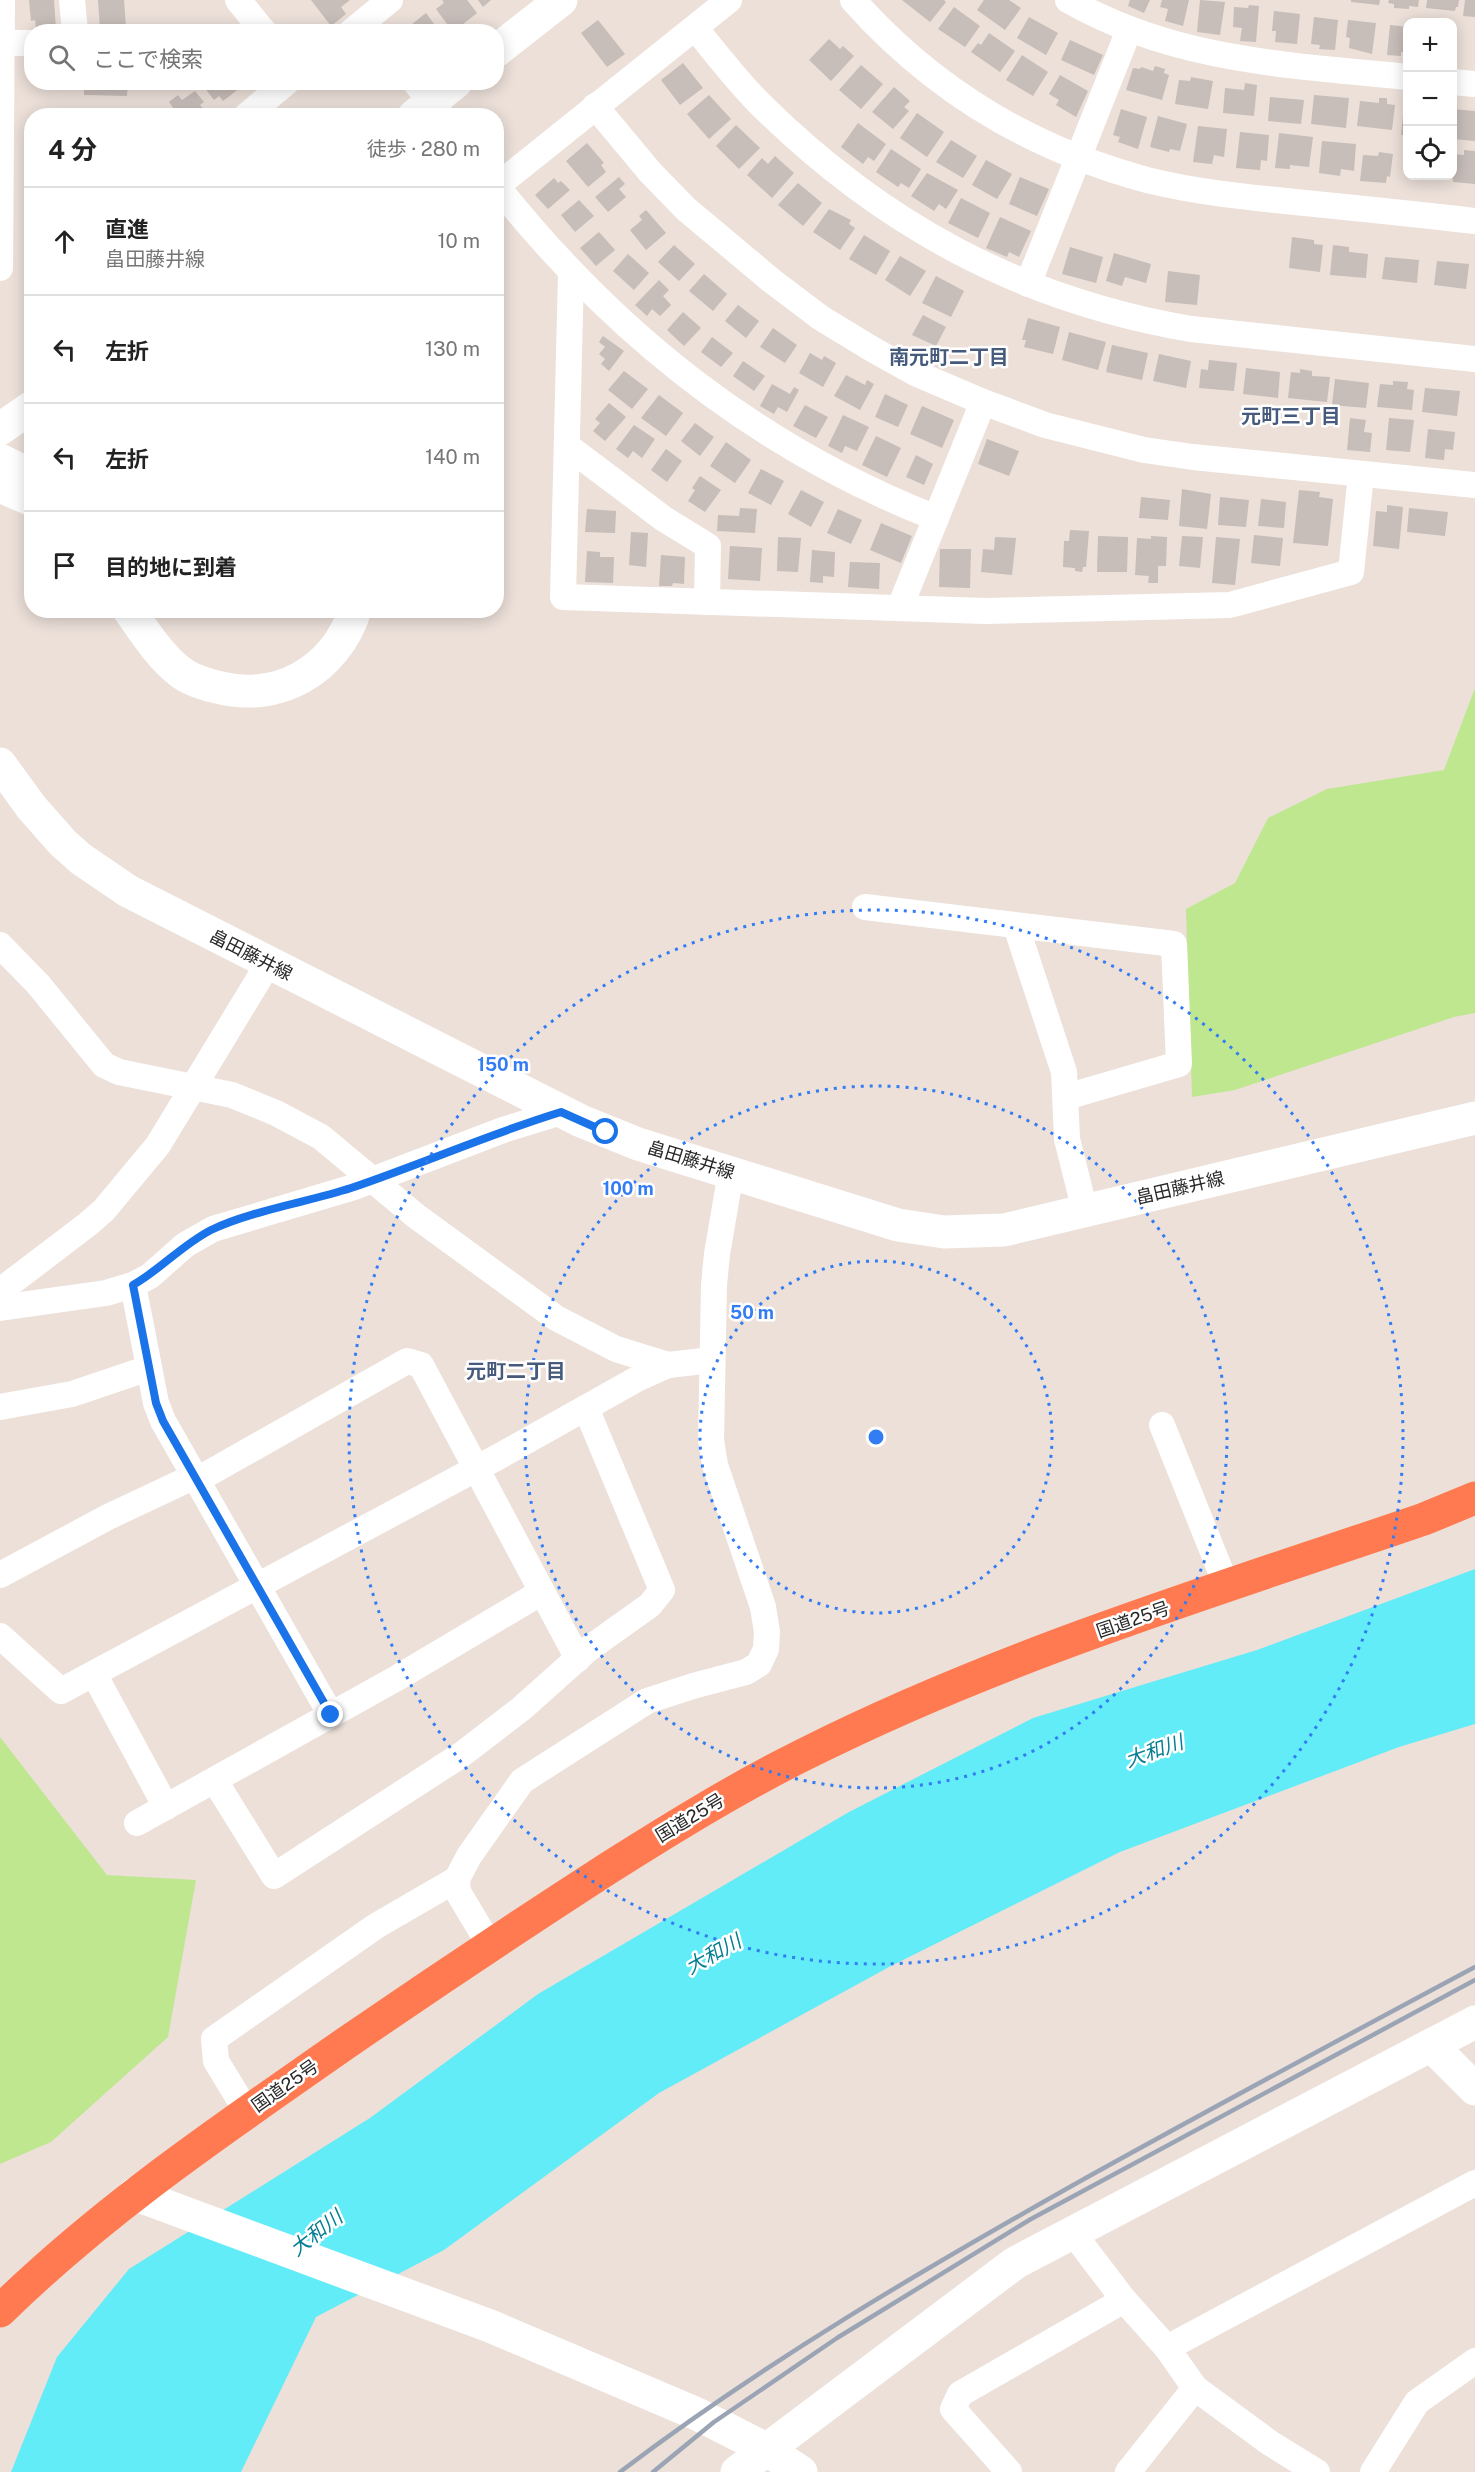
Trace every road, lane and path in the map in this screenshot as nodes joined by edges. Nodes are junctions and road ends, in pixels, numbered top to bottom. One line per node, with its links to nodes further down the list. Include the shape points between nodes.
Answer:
1 (2, 0): 14 (street)
2 (72, 0): 9 (street)
3 (238, 0): 10 (street)
4 (390, 0): 11 (street)
5 (561, 0): 16 (street)
6 (729, 0): 12 (street)
7 (853, 0): 23 (street, via 894,44 962,98)
8 (1068, 0): 13 (street)
9 (74, 24)
10 (258, 24)
11 (367, 24)
12 (695, 28): 21 (street); 29 (street, via 758,102 839,175 924,234)
13 (1130, 30): 17 (street, via 1165,43 1236,59); 23 (street)
14 (3, 43): 15 (street); 27 (street)
15 (24, 43)
16 (504, 45)
17 (1403, 77)
18 (1457, 82): 19 (street)
19 (1475, 84)
20 (277, 90): 22 (street)
21 (595, 106): 24 (street); 31 (street, via 686,209 772,281 821,318 872,349)
22 (256, 108)
23 (1078, 157): 26 (street, via 1146,179 1219,194); 29 (street)
24 (504, 179)
25 (504, 194): 28 (street)
26 (1475, 221)
27 (0, 268)
28 (572, 273): 34 (street); 41 (street, via 671,366 766,433 851,482)
29 (1028, 284): 30 (street, via 1148,322)
30 (1475, 359)
31 (983, 402): 37 (street, via 1045,424 1144,450); 41 (street)
32 (24, 412): 33 (street)
33 (0, 429)
34 (567, 446): 42 (street, via 664,519 708,546); 42 (street, via 562,597)
35 (0, 460): 36 (street)
36 (24, 472)
37 (1361, 474): 38 (street); 43 (street, via 1351,573 1230,605 985,611)
38 (1475, 485)
39 (0, 486): 40 (street)
40 (24, 496)
41 (936, 518): 43 (street)
42 (707, 602): 43 (street)
43 (900, 607)
44 (135, 618): 45 (street, via 180,672 209,686 246,692 279,689 309,674 343,638)
45 (352, 618)
46 (0, 764): 50 (street, 畠田藤井線, via 49,829 81,859 151,904)
47 (865, 908): 48 (street)
48 (1016, 926): 52 (street, via 1064,1072); 52 (street, via 1174,944 1179,1064)
49 (0, 945): 51 (street, via 38,984 104,1065 119,1072)
50 (268, 964): 51 (street); 53 (street, 畠田藤井線)
51 (195, 1088): 56 (street, via 232,1095 276,1113 321,1137); 59 (street, via 158,1145 104,1210)
52 (1066, 1097): 57 (street, via 1067,1139)
53 (561, 1112): 55 (street, 畠田藤井線, via 638,1144); 56 (street)
54 (1475, 1118): 57 (street, 畠田藤井線)
55 (731, 1172): 57 (street, 畠田藤井線, via 922,1230 1004,1230); 61 (street, via 717,1254)
56 (372, 1180): 58 (street, via 213,1229); 62 (street, via 556,1318 616,1349)
57 (1085, 1211)
58 (133, 1285): 60 (street, via 106,1293); 63 (street)
59 (0, 1291)
60 (0, 1308)
61 (712, 1360): 62 (street); 81 (street, via 711,1440 763,1607 766,1649 759,1664 746,1672 647,1701 522,1781)
62 (668, 1365): 65 (street)
63 (149, 1368): 64 (street, via 72,1394); 68 (street, via 163,1421)
64 (0, 1407)
65 (586, 1408): 67 (street); 75 (street, via 662,1590 650,1605)
66 (1162, 1425): 72 (street)
67 (477, 1469): 68 (street, via 421,1365 407,1361); 71 (street); 73 (street)
68 (196, 1478): 70 (street, via 98,1522); 71 (street)
69 (1475, 1498): 72 (highway, 国道25号)
70 (0, 1575)
71 (258, 1586): 76 (street); 77 (street)
72 (1227, 1587): 82 (highway, 国道25号, via 1006,1665 806,1753 685,1820)
73 (542, 1592): 75 (street); 77 (street)
74 (0, 1636): 76 (street, via 61,1691)
75 (578, 1659): 78 (street, via 461,1755 274,1876)
76 (93, 1674): 79 (street)
77 (331, 1715): 78 (street)
78 (215, 1781): 79 (street)
79 (166, 1808): 80 (street)
80 (137, 1824)
81 (457, 1879): 82 (street, via 458,1892); 86 (street, via 376,1926 214,2039 216,2061)
82 (489, 1944): 86 (highway, 国道25号)
83 (1475, 2022): 84 (street)
84 (1431, 2045): 85 (street); 89 (street)
85 (1475, 2089)
86 (247, 2112): 88 (highway, 国道25号)
87 (1475, 2183): 92 (street)
88 (134, 2194): 91 (highway, 国道25号); 95 (street, via 490,2326 697,2414)
89 (1073, 2233): 90 (street); 95 (street, via 1015,2263)
90 (1124, 2300): 92 (street); 98 (street, via 960,2394 953,2409)
91 (0, 2311)
92 (1167, 2348): 94 (street)
93 (1475, 2361): 101 (street, via 1418,2402)
94 (1195, 2388): 99 (street); 100 (street)
95 (766, 2449): 96 (street); 97 (street)
96 (737, 2472)
97 (801, 2472)
98 (1009, 2472)
99 (1128, 2472)
100 (1317, 2472)
101 (1373, 2472)

